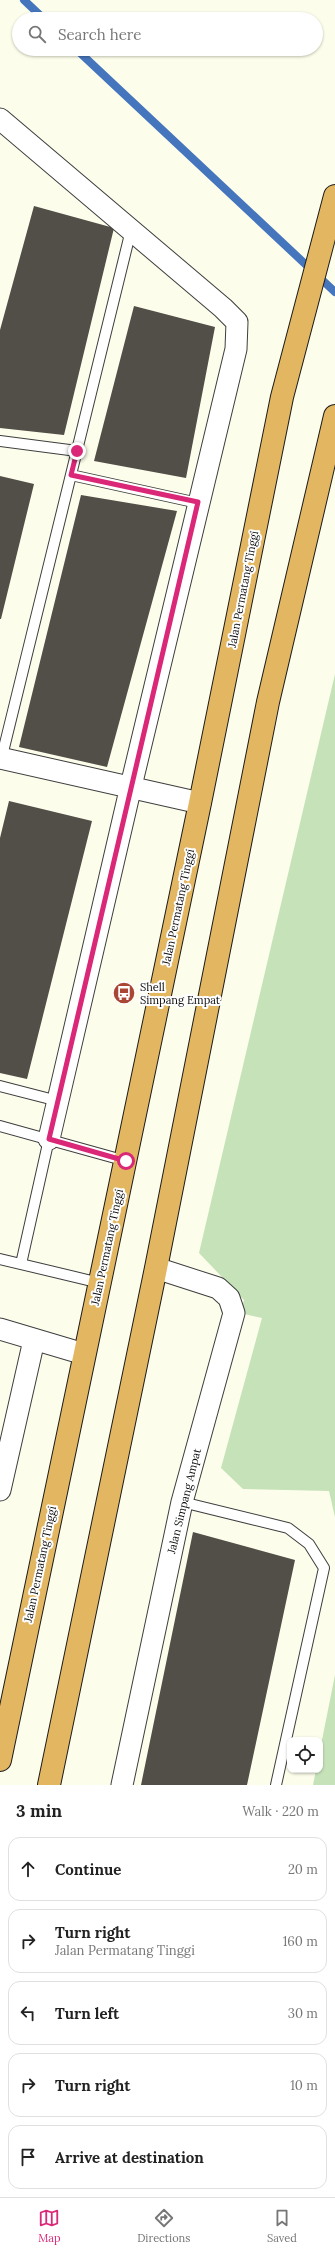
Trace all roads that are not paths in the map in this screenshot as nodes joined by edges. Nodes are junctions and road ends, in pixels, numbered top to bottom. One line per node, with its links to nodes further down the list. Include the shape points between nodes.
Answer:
1 (0, 119): 3 (street)
2 (335, 196): 11 (highway, Jalan Permatang Tinggi, via 282,397)
3 (131, 230): 6 (lane); 8 (street, via 236,322 236,349)
4 (335, 416): 19 (highway, via 268,702)
5 (0, 441): 6 (lane)
6 (77, 451): 7 (lane)
7 (71, 475): 8 (lane); 9 (lane)
8 (198, 502): 10 (street)
9 (0, 759): 10 (street)
10 (131, 786): 11 (street); 13 (street)
11 (200, 803): 16 (highway, Jalan Permatang Tinggi)
12 (0, 1086): 13 (lane)
13 (58, 1101): 15 (street)
14 (0, 1126): 15 (lane)
15 (49, 1139): 16 (lane); 18 (lane)
16 (126, 1161): 20 (highway, Jalan Permatang Tinggi)
17 (0, 1259): 18 (lane)
18 (21, 1264): 20 (lane)
19 (156, 1268): 25 (street, Jalan Simpang Ampat, via 218,1288 229,1298 234,1312); 27 (highway)
20 (100, 1283): 23 (highway, Jalan Permatang Tinggi)
21 (0, 1329): 22 (street)
22 (34, 1340): 23 (street); 24 (street)
23 (84, 1354): 26 (highway, Jalan Permatang Tinggi)
24 (0, 1490)
25 (182, 1502): 28 (street, Jalan Simpang Ampat); 29 (lane, via 288,1528 309,1544 324,1568)
26 (0, 1760)
27 (49, 1785)
28 (122, 1785)
29 (276, 1785)

